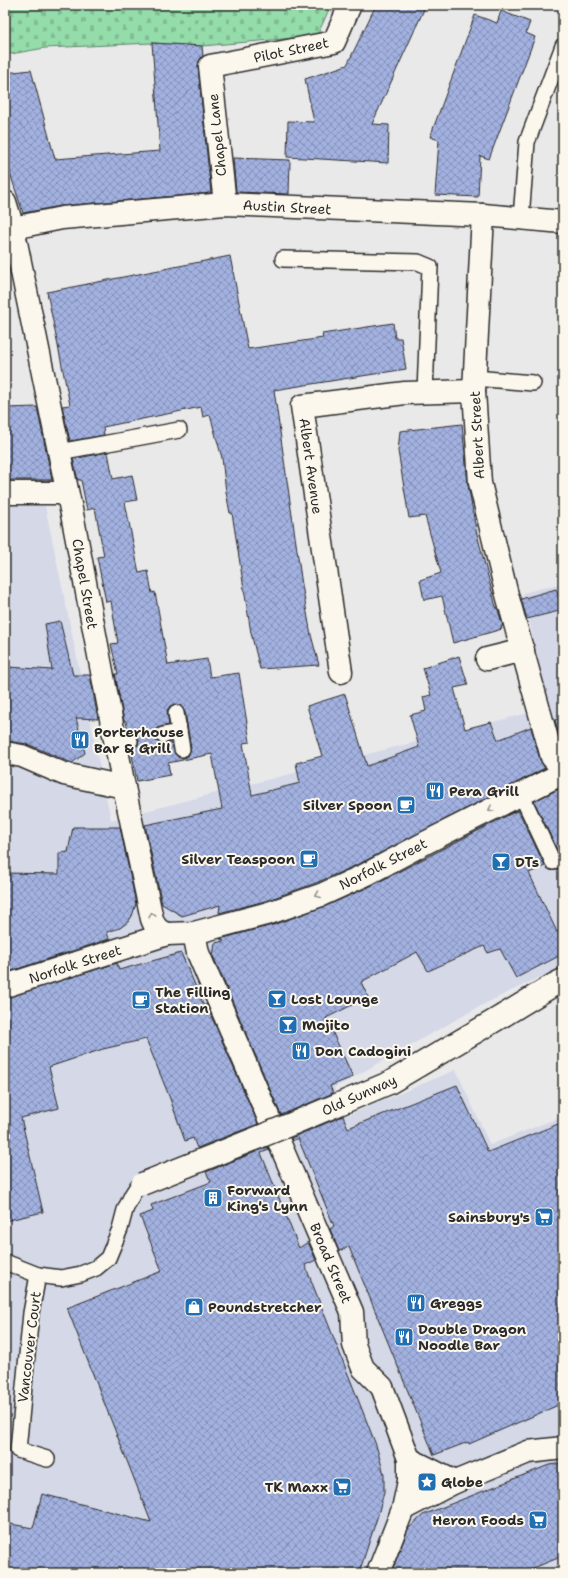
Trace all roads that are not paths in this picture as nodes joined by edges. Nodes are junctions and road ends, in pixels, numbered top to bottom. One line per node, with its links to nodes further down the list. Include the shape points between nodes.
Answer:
1 (350, 5): 3 (street, Pilot Street, via 334,42)
2 (563, 46): 7 (lane, via 527,142)
3 (210, 66): 5 (street, Chapel Lane)
4 (5, 202): 9 (street, Chapel Street)
5 (225, 204): 6 (street, Austin Street); 9 (street, Austin Street, via 62,218)
6 (483, 215): 7 (street, Austin Street); 12 (street, Albert Street)
7 (521, 218): 8 (street, Austin Street)
8 (563, 222)
9 (13, 228): 15 (street, Chapel Street)
10 (283, 259): 13 (lane, via 418,262 430,267)
11 (533, 383): 12 (lane)
12 (474, 385): 13 (street, Albert Avenue); 18 (street, Albert Street, via 480,483)
13 (425, 392): 20 (street, Albert Avenue, via 405,392 302,406)
14 (178, 430): 15 (lane)
15 (59, 452): 17 (street, Chapel Street)
16 (5, 493): 17 (street)
17 (67, 493): 28 (street, Chapel Street, via 122,742)
18 (523, 650): 19 (street); 26 (street, Albert Street, via 552,757)
19 (487, 659)
20 (341, 672)
21 (176, 713): 22 (lane)
22 (179, 732): 23 (lane); 24 (lane)
23 (162, 734)
24 (182, 749)
25 (5, 753): 28 (street, via 22,756 64,774)
26 (563, 767)
27 (563, 773): 29 (street, Norfolk Street)
28 (124, 787): 32 (street, Chapel Street, one-way to 28, via 160,931 152,919)
29 (521, 794): 30 (lane); 31 (street, Norfolk Street, one-way to 31, via 367,874 320,895 269,913)
30 (553, 862)
31 (194, 933): 32 (street); 41 (street, Broad Street, via 198,953 352,1312 354,1345 363,1368 382,1387)
32 (167, 934): 34 (street, Norfolk Street)
33 (563, 980): 35 (street, Old Sunway, bridge, via 389,1083)
34 (5, 986)
35 (142, 1184): 37 (lane, Vancouver Court, via 132,1195 108,1258 96,1268 81,1274 60,1278)
36 (5, 1262): 37 (lane)
37 (38, 1275): 39 (lane, Vancouver Court)
38 (563, 1448): 42 (street, via 528,1452)
39 (11, 1450): 40 (lane, Vancouver Court)
40 (47, 1458)
41 (409, 1459): 42 (street); 43 (street, Broad Street, via 409,1481)
42 (455, 1482): 43 (street)
43 (403, 1509): 44 (street, Broad Street)
44 (378, 1573)

